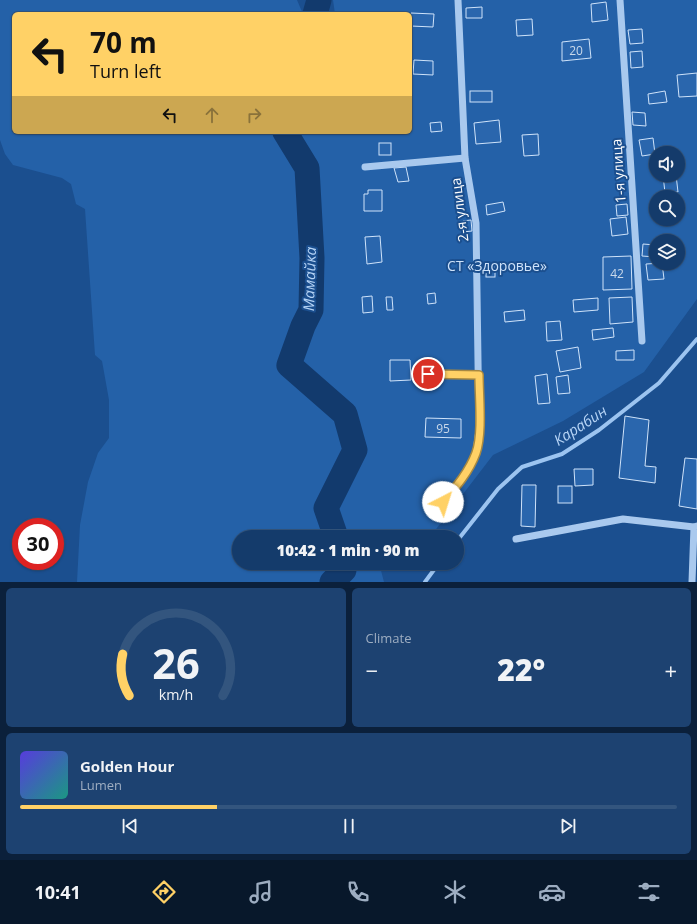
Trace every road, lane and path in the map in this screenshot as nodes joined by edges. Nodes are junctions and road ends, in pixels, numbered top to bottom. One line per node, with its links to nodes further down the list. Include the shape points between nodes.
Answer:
1 (458, 0): 3 (street, 2-я улица)
2 (620, 0): 5 (street, 1-я улица)
3 (465, 158): 4 (street); 7 (street, 2-я улица, via 476,223)
4 (365, 167)
5 (642, 341)
6 (428, 374): 7 (street)
7 (479, 375): 8 (street, 2-я улица, via 479,430 476,452 463,479)
8 (443, 502)
9 (696, 526): 10 (street, via 623,519); 11 (street)
10 (516, 539)
11 (692, 582)

